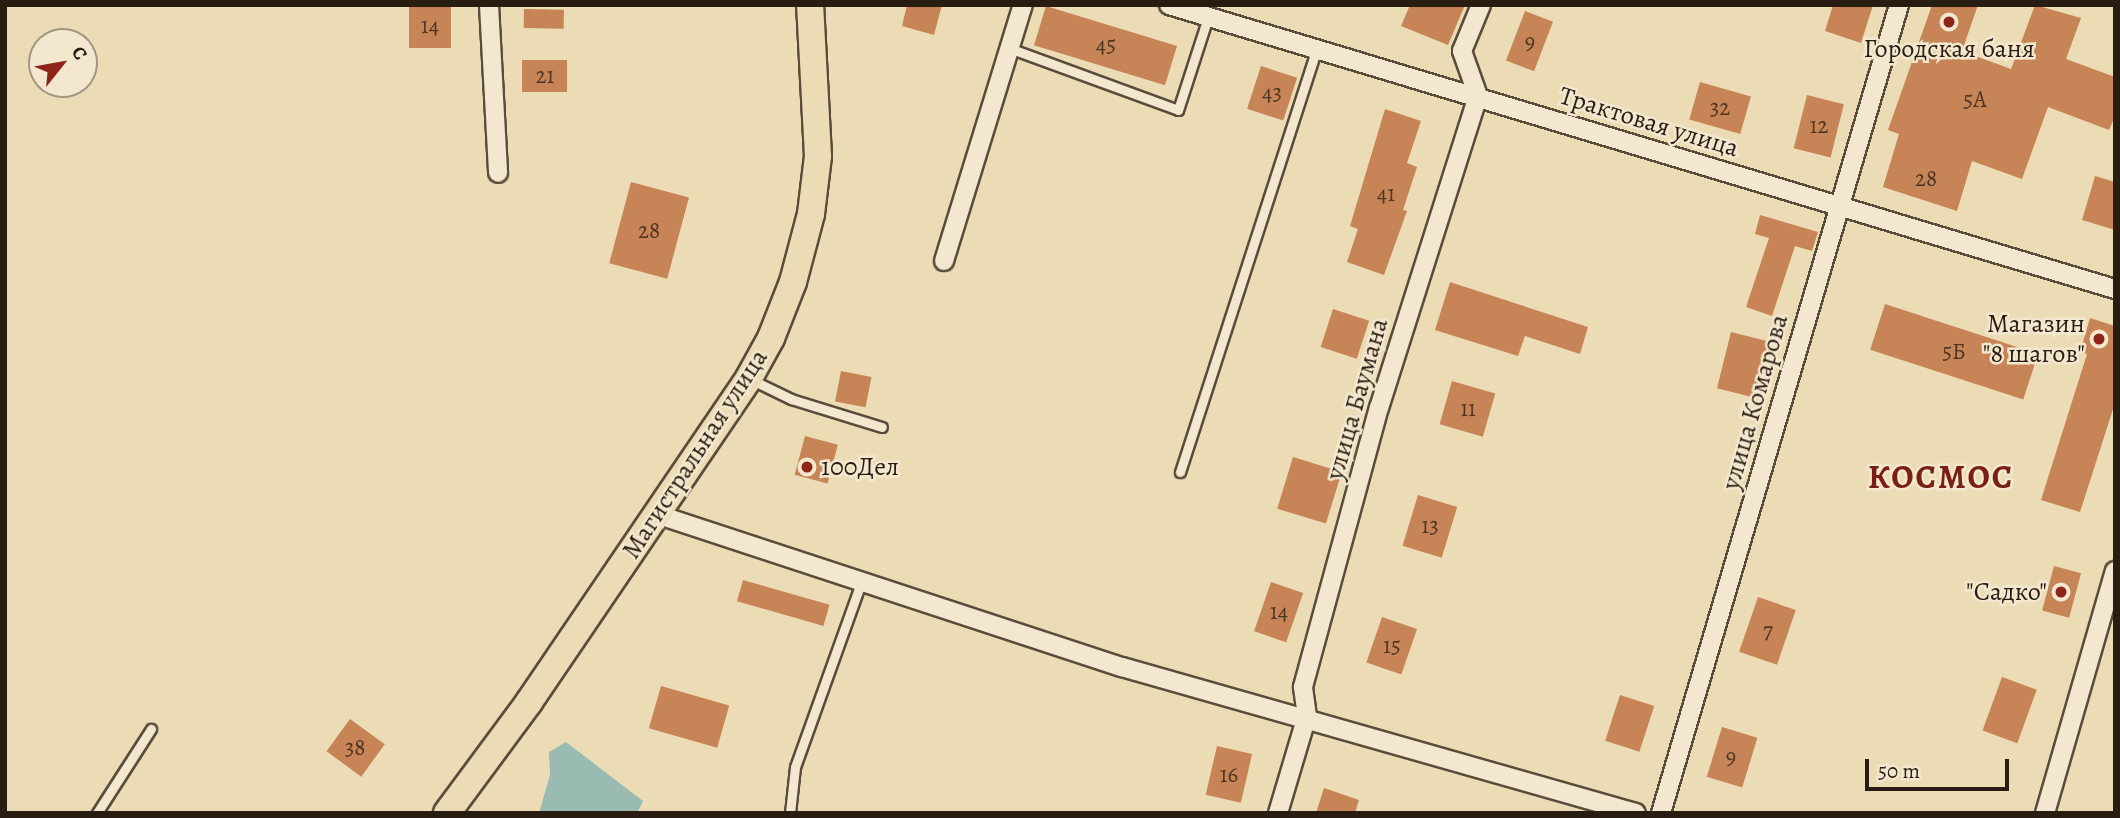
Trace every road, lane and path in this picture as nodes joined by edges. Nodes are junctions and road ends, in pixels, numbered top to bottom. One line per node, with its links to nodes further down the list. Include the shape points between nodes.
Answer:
1 (489, 5): 11 (street)
2 (810, 5): 15 (main road, Магистральная улица, via 818,156 811,214 793,282)
3 (1023, 5): 8 (street)
4 (1169, 5): 7 (street, Трактовая улица)
5 (1481, 5): 10 (street, via 1462,51)
6 (1899, 5): 12 (street, улица Комарова)
7 (1207, 20): 8 (lane, via 1178,110); 9 (street, Трактовая улица)
8 (1009, 47): 13 (street)
9 (1316, 50): 10 (street, Трактовая улица); 17 (lane)
10 (1478, 96): 12 (street, Трактовая улица); 21 (street, улица Баумана, via 1379,408 1303,687)
11 (498, 173)
12 (1839, 208): 14 (street, Трактовая улица); 28 (street, улица Комарова)
13 (944, 261)
14 (2115, 289)
15 (749, 378): 16 (lane, via 791,399); 18 (main road, Магистральная улица)
16 (882, 427)
17 (1180, 472)
18 (656, 514): 20 (street); 24 (main road, Магистральная улица)
19 (2115, 571): 29 (street)
20 (861, 583): 21 (street, via 1122,667); 25 (lane, via 795,767)
21 (1307, 716): 26 (street, улица Баумана); 27 (street)
22 (152, 729): 23 (lane)
23 (97, 813)
24 (447, 813)
25 (790, 813)
26 (1278, 813)
27 (1636, 813)
28 (1661, 813)
29 (2045, 813)

